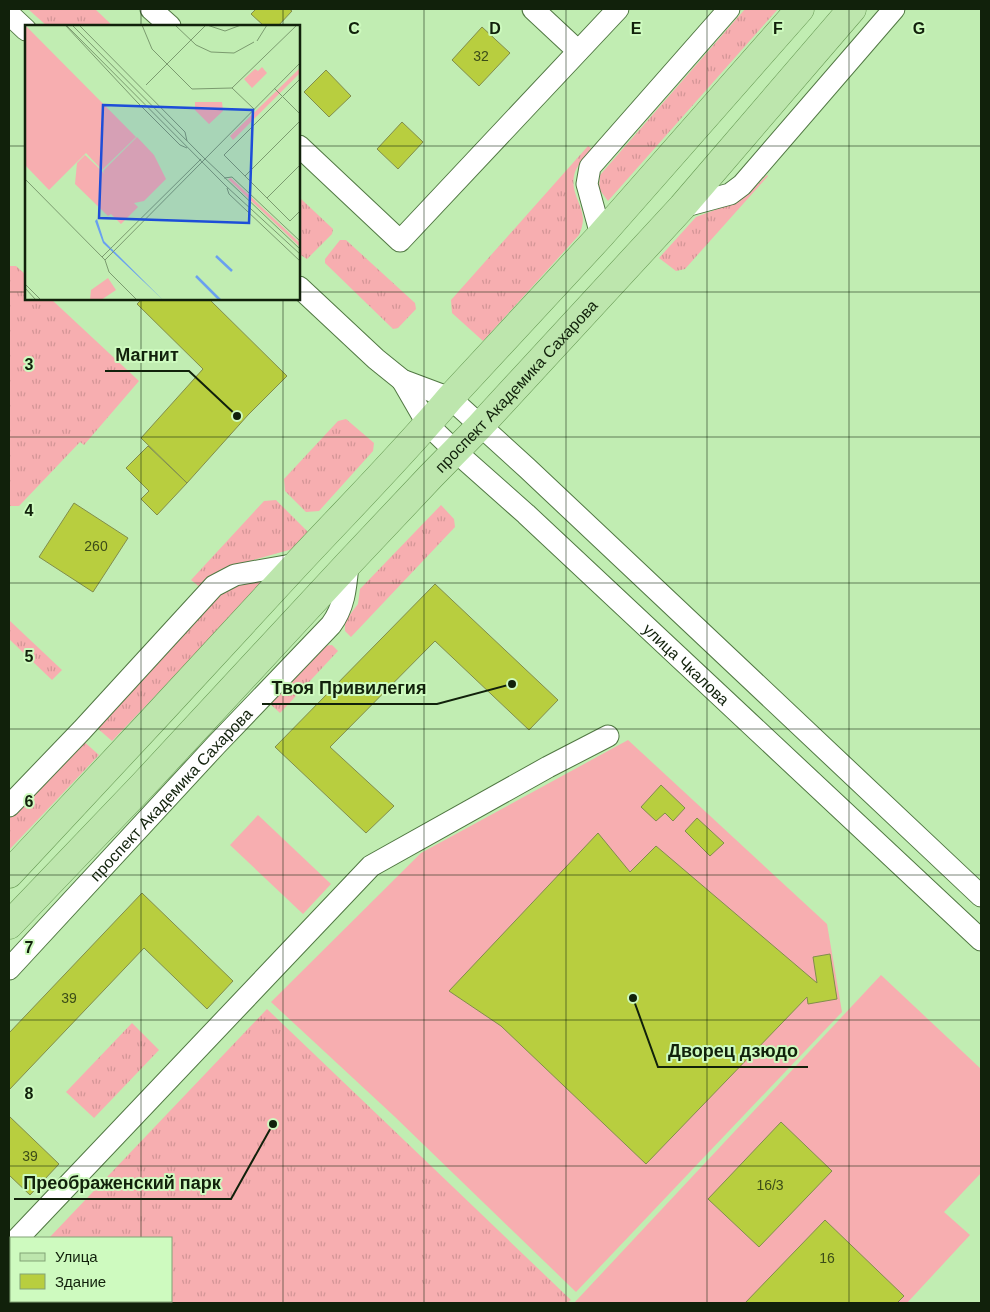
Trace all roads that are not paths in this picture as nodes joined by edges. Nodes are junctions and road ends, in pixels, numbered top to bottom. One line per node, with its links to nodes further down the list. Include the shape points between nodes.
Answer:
1 (151, 9): 9 (street)
2 (532, 9): 11 (street)
3 (618, 9): 11 (street)
4 (729, 9): 14 (street, via 590,167 586,184)
5 (800, 9): 14 (main road)
6 (852, 9): 13 (main road, проспект Академика Сахарова)
7 (894, 9): 13 (street, via 742,185 730,194)
8 (9, 14): 10 (street)
9 (169, 25)
10 (25, 29)
11 (578, 52): 12 (street, via 400,240)
12 (300, 147)
13 (682, 207): 19 (main road, проспект Академика Сахарова)
14 (600, 235): 17 (main road)
15 (300, 289): 16 (street, улица Чкалова)
16 (402, 380): 17 (street, улица Чкалова); 18 (street, улица Чкалова)
17 (450, 398): 18 (main road); 19 (street, улица Чкалова)
18 (428, 424): 20 (street, улица Чкалова); 21 (main road)
19 (480, 426): 20 (main road, проспект Академика Сахарова); 26 (street, улица Чкалова)
20 (455, 451): 22 (main road, проспект Академика Сахарова); 28 (street, улица Чкалова, via 562,547)
21 (297, 564): 24 (street, via 235,575 214,586); 25 (main road)
22 (348, 564): 27 (main road, проспект Академика Сахарова); 29 (street, проспект Академика Сахарова, via 344,599 331,625)
23 (608, 736): 30 (street, via 371,866)
24 (9, 806)
25 (9, 874)
26 (981, 896)
27 (9, 925)
28 (981, 940)
29 (9, 969)
30 (19, 1237)

